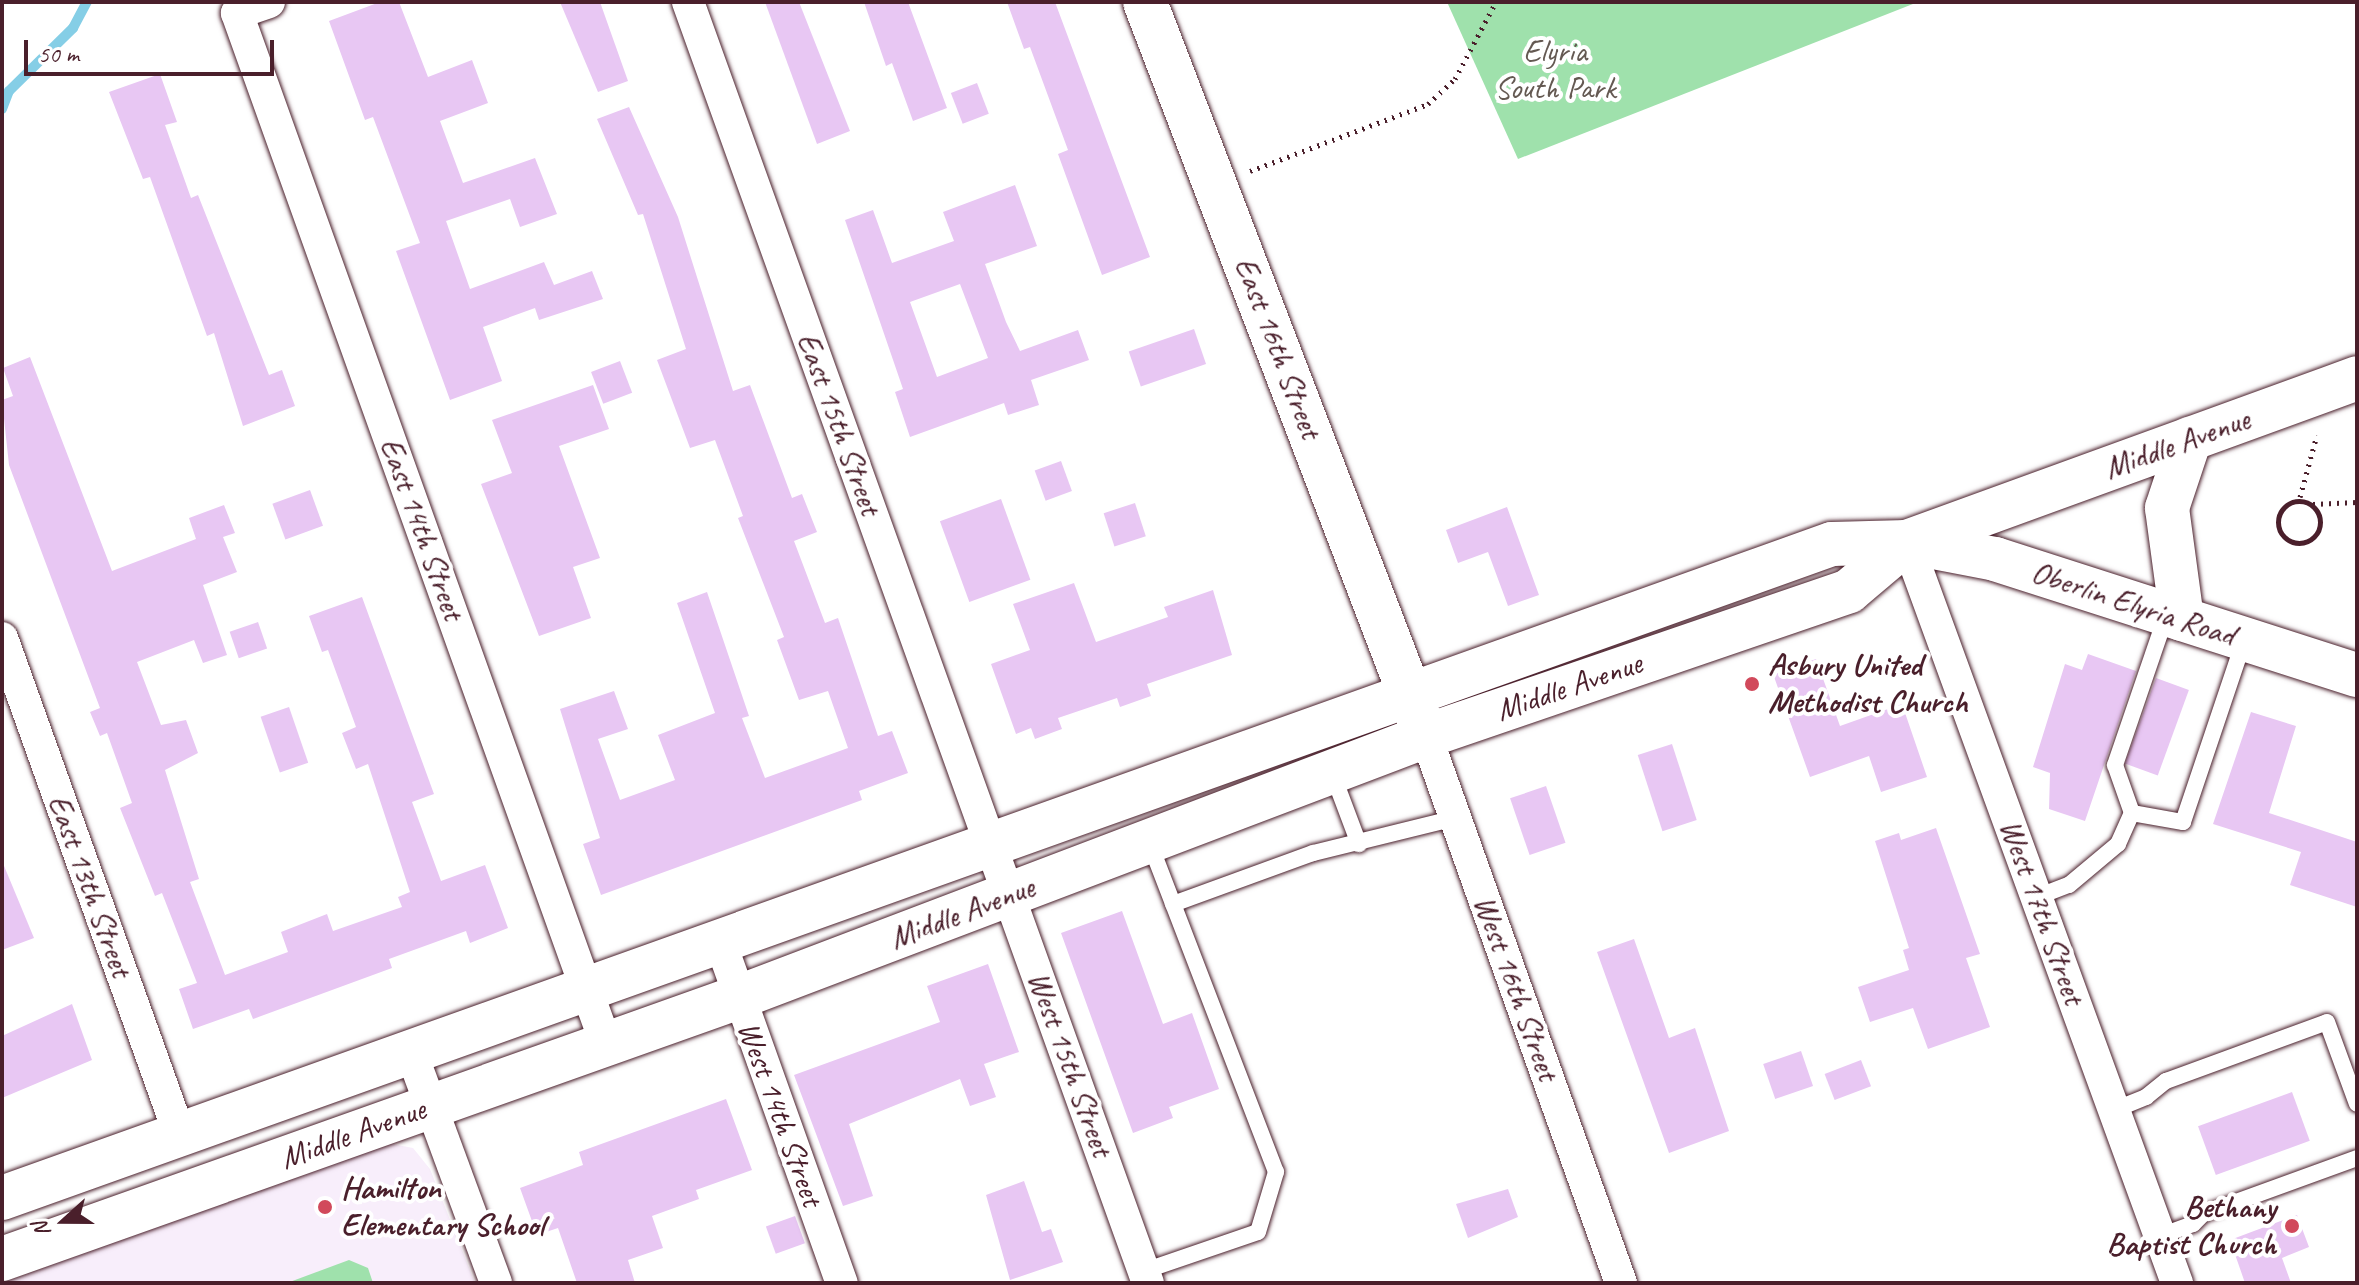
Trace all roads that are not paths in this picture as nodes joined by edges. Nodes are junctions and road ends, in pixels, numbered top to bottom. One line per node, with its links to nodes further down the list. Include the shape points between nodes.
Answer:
1 (269, 2): 23 (street, East 14th Street, via 237,13)
2 (688, 2): 18 (street, East 15th Street)
3 (1145, 2): 11 (main road, East 16th Street)
4 (2357, 378): 5 (main road, Middle Avenue)
5 (2190, 439): 6 (main road, Middle Avenue); 7 (main road, via 2167,508)
6 (1907, 542): 7 (main road, Oberlin Elyria Road, via 1995,559); 11 (main road, Middle Avenue, via 1832,544); 12 (main road, Middle Avenue, via 1849,591); 20 (street, West 17th Street)
7 (2174, 617): 9 (main road, Oberlin Elyria Road); 14 (lane, via 2115,765)
8 (2, 638): 30 (street, East 13th Street)
9 (2245, 639): 10 (main road, Oberlin Elyria Road); 14 (lane, via 2183,822)
10 (2357, 675)
11 (1411, 694): 12 (main road, West 16th Street); 18 (main road, Middle Avenue)
12 (1426, 736): 13 (main road, Middle Avenue); 15 (street, West 16th Street)
13 (1332, 772): 16 (main road, Middle Avenue); 17 (lane)
14 (2132, 813): 20 (lane, via 2118,844 2069,885)
15 (1455, 818): 17 (lane); 38 (street, West 16th Street)
16 (1150, 842): 19 (main road, Middle Avenue); 21 (lane)
17 (1359, 844): 21 (lane, via 1313,853)
18 (991, 845): 19 (street, West 15th Street); 22 (main road, Middle Avenue)
19 (1009, 896): 24 (main road, Middle Avenue); 35 (street, West 15th Street)
20 (2037, 897): 29 (street, West 17th Street)
21 (1173, 904): 35 (lane, via 1276,1172 1258,1232)
22 (721, 944): 23 (main road, Middle Avenue); 24 (street, West 14th Street)
23 (588, 992): 25 (street, East 14th Street); 26 (main road, Middle Avenue)
24 (739, 997): 25 (main road, Middle Avenue); 37 (street, West 14th Street)
25 (606, 1044): 28 (main road, Middle Avenue)
26 (410, 1049): 28 (street); 30 (main road, Middle Avenue)
27 (2357, 1104): 29 (lane, via 2327,1022 2166,1081 2146,1097)
28 (432, 1106): 34 (main road, Middle Avenue); 36 (street)
29 (2114, 1110): 33 (street, West 17th Street)
30 (179, 1133): 32 (main road, Middle Avenue)
31 (2357, 1158): 33 (lane, via 2203,1214 2193,1224)
32 (2, 1198)
33 (2160, 1236): 39 (street, West 17th Street)
34 (2, 1259)
35 (1146, 1277)
36 (496, 1283)
37 (842, 1283)
38 (1621, 1283)
39 (2177, 1283)

